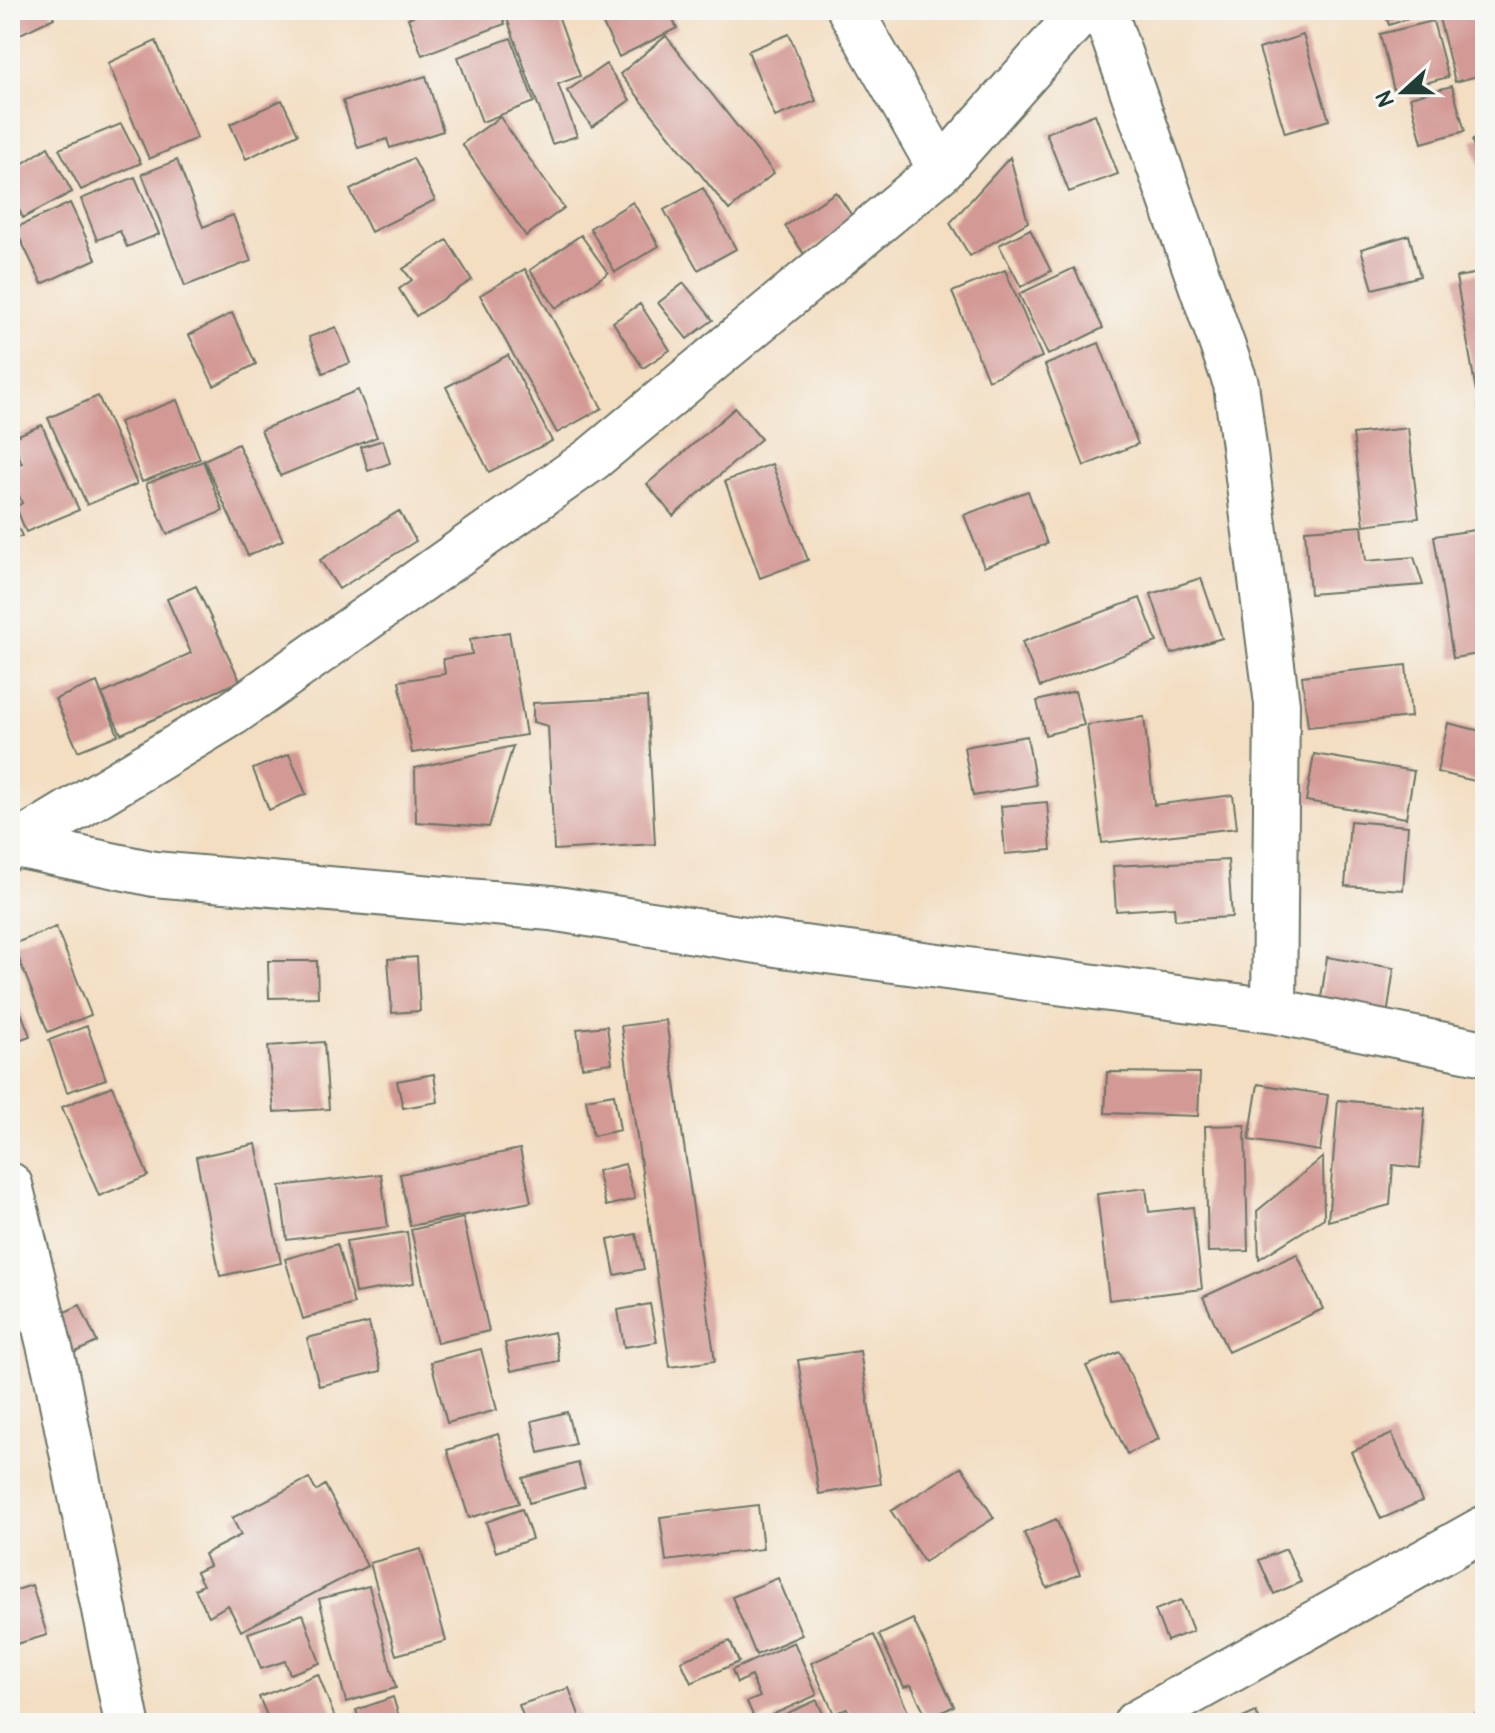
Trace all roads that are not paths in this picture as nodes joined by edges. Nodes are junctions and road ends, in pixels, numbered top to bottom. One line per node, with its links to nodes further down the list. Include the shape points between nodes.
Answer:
1 (850, 10): 4 (street)
2 (1083, 10): 4 (street)
3 (1104, 10): 6 (street, via 1236,384 1277,704)
4 (941, 170): 5 (street, via 592,459 233,713)
5 (13, 846): 6 (street, via 154,874 551,908 789,946)
6 (1274, 1011): 7 (street)
7 (1485, 1053)
8 (10, 1185): 10 (street, via 56,1373)
9 (1485, 1528): 11 (street)
10 (127, 1723)
11 (1136, 1723)

